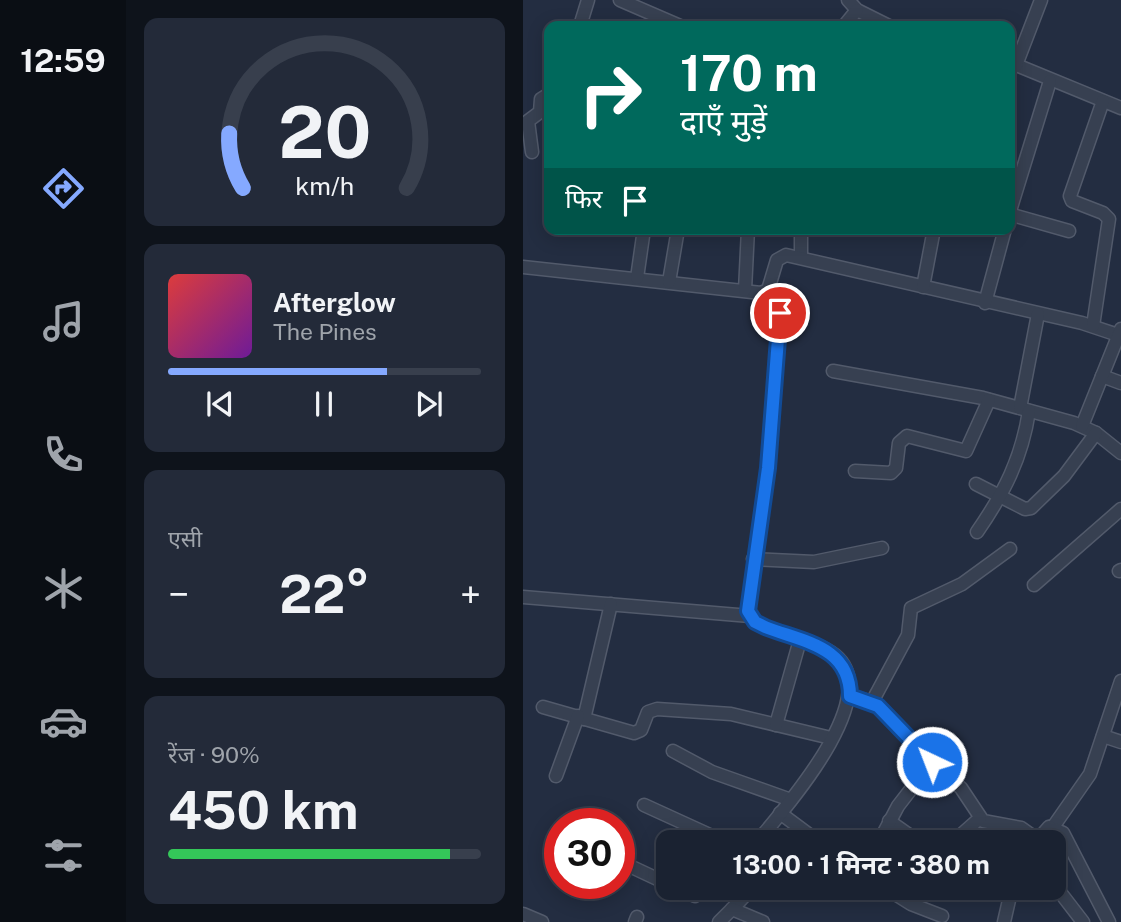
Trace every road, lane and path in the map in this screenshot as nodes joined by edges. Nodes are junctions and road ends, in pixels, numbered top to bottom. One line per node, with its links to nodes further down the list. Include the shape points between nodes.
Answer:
1 (588, 0): 6 (street)
2 (620, 0): 7 (street)
3 (848, 0): 5 (street)
4 (1041, 0): 10 (street)
5 (857, 10): 8 (street); 9 (street)
6 (582, 21)
7 (668, 21)
8 (848, 21)
9 (879, 21)
10 (1015, 58)
11 (1015, 64): 12 (street)
12 (1050, 80): 14 (street); 17 (street)
13 (544, 97): 16 (street, via 540,111 529,118)
14 (1103, 101): 15 (street); 35 (street, via 1070,196 1109,219)
15 (1121, 107)
16 (532, 152)
17 (1015, 193)
18 (1015, 216): 19 (street)
19 (1069, 231)
20 (643, 235): 28 (street)
21 (677, 235): 29 (street)
22 (748, 235): 31 (street)
23 (801, 235): 26 (street)
24 (933, 235): 30 (street)
25 (1003, 235): 33 (street)
26 (801, 257): 30 (street); 32 (street, via 786,255 777,260)
27 (523, 267): 28 (street)
28 (637, 278): 29 (street)
29 (669, 282): 31 (street)
30 (923, 287): 33 (street)
31 (745, 290): 32 (street)
32 (768, 290): 52 (street, via 778,301 780,313 768,468)
33 (985, 303): 34 (street)
34 (1037, 314): 35 (street); 41 (street)
35 (1092, 326): 36 (street)
36 (1120, 334): 38 (street)
37 (833, 371): 40 (street)
38 (1102, 376): 39 (street); 42 (street)
39 (1121, 383)
40 (989, 400): 41 (street); 45 (street, via 966,451 904,437 891,473)
41 (1025, 409): 42 (street); 47 (street, via 1021,451)
42 (1082, 426): 43 (street)
43 (1096, 433): 44 (street); 47 (street, via 1064,476 1031,508)
44 (1121, 453)
45 (854, 471)
46 (976, 484): 47 (street)
47 (1001, 497): 49 (street)
48 (1121, 509): 53 (street)
49 (977, 532)
50 (882, 548): 52 (street, via 814,562)
51 (1010, 549): 61 (street, via 962,584 911,608 909,635)
52 (753, 559): 56 (street, via 747,602)
53 (1034, 585)
54 (523, 597): 55 (street)
55 (611, 604): 56 (street); 63 (street)
56 (750, 616): 57 (street)
57 (799, 640): 59 (street, via 836,656 847,672); 64 (street)
58 (1121, 681): 60 (street)
59 (850, 696): 61 (street); 66 (street)
60 (1118, 697): 65 (street)
61 (872, 702): 69 (street)
62 (543, 707): 63 (street)
63 (581, 718): 64 (street, via 634,733 641,730 648,712 657,709 719,712); 70 (street)
64 (776, 725): 66 (street)
65 (1103, 736): 67 (street); 76 (street, via 1090,774)
66 (832, 738): 71 (street)
67 (1121, 743)
68 (673, 751): 71 (street, via 712,772)
69 (932, 762): 74 (street, via 961,788); 75 (street)
70 (556, 776)
71 (791, 800): 73 (street)
72 (644, 805): 77 (street)
73 (780, 813): 78 (street); 79 (street)
74 (980, 818): 82 (street); 83 (street)
75 (889, 821): 80 (street); 81 (street)
76 (1053, 827): 84 (street); 99 (street, via 1068,840)
77 (699, 830)
78 (767, 830)
79 (803, 830)
80 (885, 830)
81 (902, 830)
82 (966, 830)
83 (1023, 830)
84 (1045, 830)
85 (635, 869): 86 (street)
86 (656, 878)
87 (741, 900): 91 (street)
88 (905, 900): 93 (street)
89 (1009, 900): 97 (street)
90 (1066, 900): 98 (street)
91 (732, 909): 95 (street); 96 (street)
92 (523, 914): 94 (street)
93 (942, 916)
94 (542, 922)
95 (719, 922)
96 (763, 922)
97 (1004, 922)
98 (1083, 922)
99 (1109, 922)

